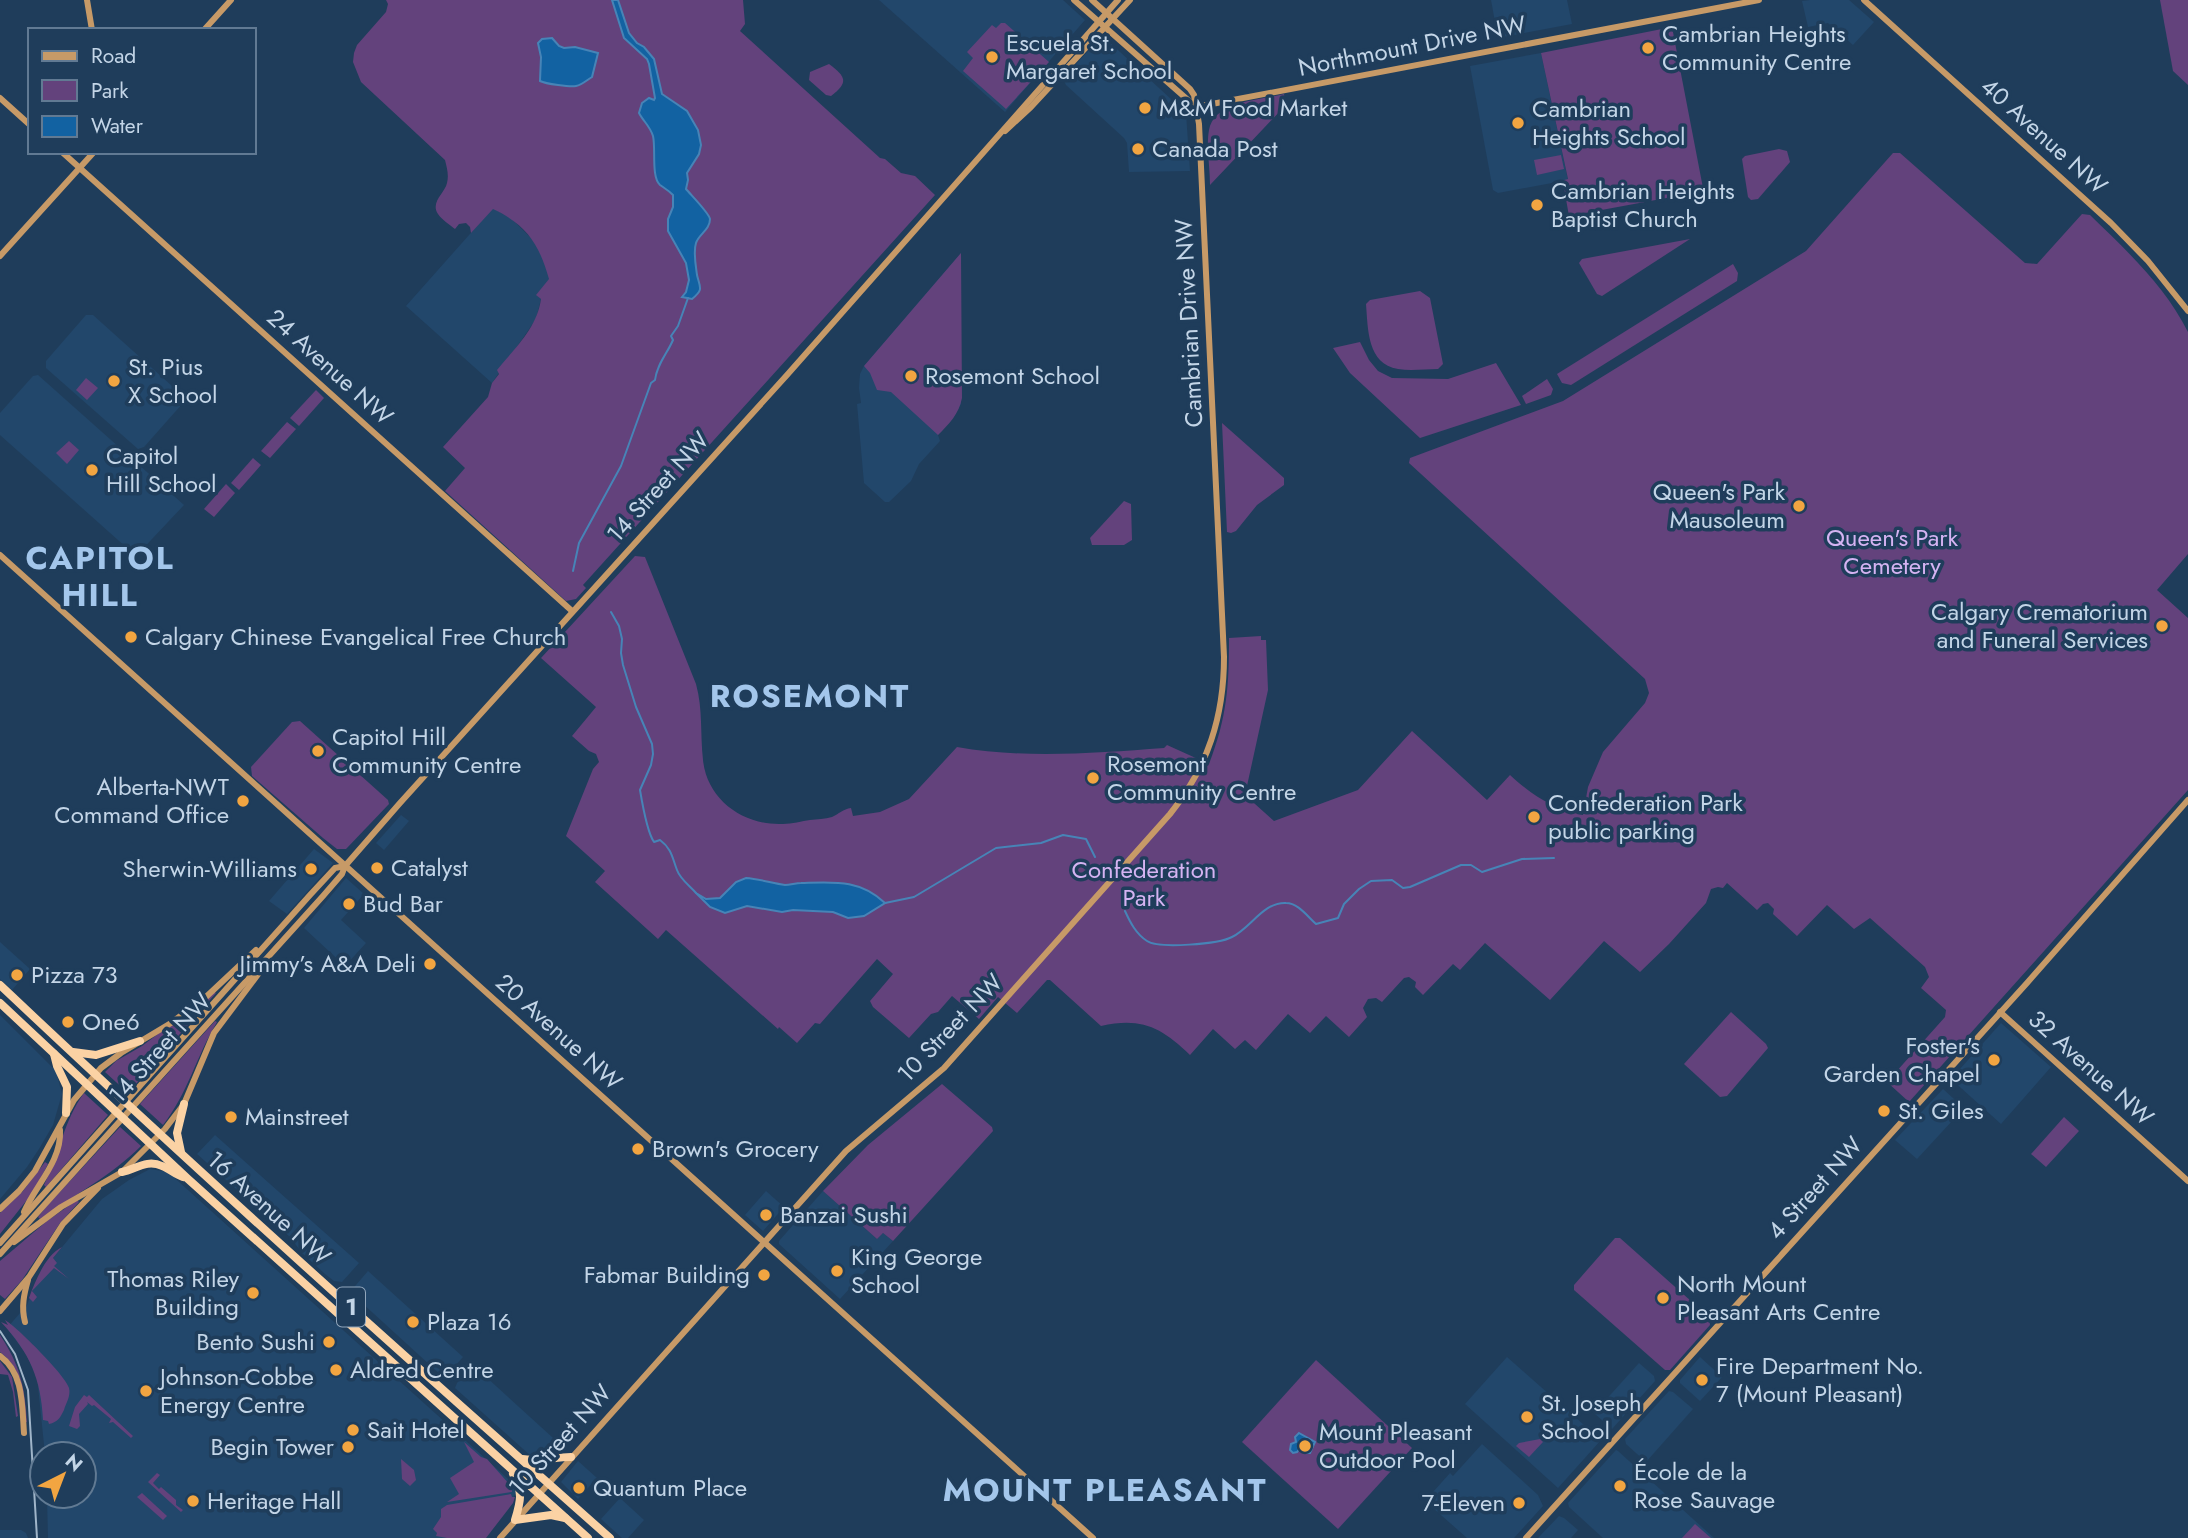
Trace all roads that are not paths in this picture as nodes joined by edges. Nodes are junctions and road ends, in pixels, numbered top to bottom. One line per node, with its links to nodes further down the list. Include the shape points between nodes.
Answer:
1 (87, 0): 12 (street)
2 (231, 0): 13 (street)
3 (1073, 0): 11 (street)
4 (1092, 0): 9 (street)
5 (1118, 0): 9 (street, 14 Street NW)
6 (1130, 0): 10 (street, 14 Street NW)
7 (1759, 0): 16 (street, Northmount Drive NW)
8 (1864, 0): 23 (street, 40 Avenue NW, via 2111,223)
9 (1106, 14): 10 (street); 11 (street, 14 Street NW)
10 (1112, 20): 14 (street, 14 Street NW); 16 (street, via 1190,89)
11 (1098, 22): 14 (street); 18 (street, 14 Street NW)
12 (92, 28)
13 (206, 28)
14 (1105, 28): 16 (street); 18 (street, 14 Street NW)
15 (0, 98): 17 (street)
16 (1196, 107): 24 (street, Cambrian Drive NW)
17 (28, 123)
18 (1000, 135): 26 (street, 14 Street NW)
19 (64, 154): 21 (street, 24 Avenue NW)
20 (91, 154): 21 (street)
21 (79, 168): 22 (street); 26 (street, 24 Avenue NW)
22 (0, 256)
23 (2188, 311)
24 (1219, 539): 51 (street, 10 Street NW, via 1222,696 1209,751 1188,791 944,1068 861,1137)
25 (0, 555): 28 (street, 20 Avenue NW)
26 (572, 611): 28 (street, 14 Street NW)
27 (2188, 800): 33 (street, 4 Street NW)
28 (345, 866): 29 (street, 14 Street NW, via 335,868); 30 (street, 14 Street NW); 51 (street, 20 Avenue NW)
29 (276, 933): 34 (street, via 207,996); 50 (street, 14 Street NW)
30 (284, 940): 39 (street, via 214,1034); 53 (street, 14 Street NW)
31 (0, 985): 35 (highway, 16 Avenue NW / 1)
32 (0, 1003): 36 (highway, 16 Avenue NW / 1)
33 (2000, 1012): 47 (street, 32 Avenue NW); 71 (street, 4 Street NW)
34 (140, 1041): 35 (highway, via 96,1055); 37 (street)
35 (74, 1052): 37 (highway, 16 Avenue NW / 1)
36 (54, 1054): 38 (highway, 16 Avenue NW / 1); 40 (highway, via 67,1087)
37 (96, 1074): 38 (street); 42 (highway, 16 Avenue NW / 1)
38 (86, 1084): 40 (street); 43 (highway, 16 Avenue NW / 1)
39 (184, 1104): 42 (street); 44 (highway, via 177,1133)
40 (66, 1113): 41 (street)
41 (60, 1128): 49 (street, via 26,1183); 50 (street, via 49,1168)
42 (160, 1134): 43 (street); 44 (highway, 16 Avenue NW / 1)
43 (151, 1144): 45 (street); 46 (highway, 16 Avenue NW / 1)
44 (181, 1155): 61 (highway, 16 Avenue NW / 1)
45 (121, 1172): 46 (highway, via 149,1163); 48 (street)
46 (188, 1179): 62 (highway, 16 Avenue NW / 1)
47 (2188, 1181)
48 (102, 1184): 53 (street); 55 (street, via 63,1224)
49 (0, 1209)
50 (23, 1217): 52 (street, 14 Street NW)
51 (764, 1242): 60 (street, 10 Street NW); 70 (street, 20 Avenue NW)
52 (0, 1243)
53 (9, 1244): 54 (street, 14 Street NW)
54 (0, 1254)
55 (29, 1277): 56 (street); 57 (street, via 23,1296)
56 (0, 1311)
57 (26, 1322)
58 (0, 1356): 59 (street, via 17,1380)
59 (24, 1433)
60 (571, 1457): 61 (highway); 63 (street, 10 Street NW)
61 (520, 1459): 63 (highway, 16 Avenue NW / 1)
62 (510, 1468): 64 (highway, 16 Avenue NW / 1); 66 (highway, via 521,1492)
63 (548, 1483): 64 (street, 10 Street NW); 69 (highway, 16 Avenue NW / 1)
64 (538, 1494): 65 (highway, 16 Avenue NW / 1); 66 (street, 10 Street NW)
65 (567, 1518): 66 (highway); 68 (highway, 16 Avenue NW / 1)
66 (515, 1520): 67 (street, 10 Street NW)
67 (500, 1538)
68 (588, 1538)
69 (610, 1538)
70 (1093, 1538)
71 (1526, 1538)

